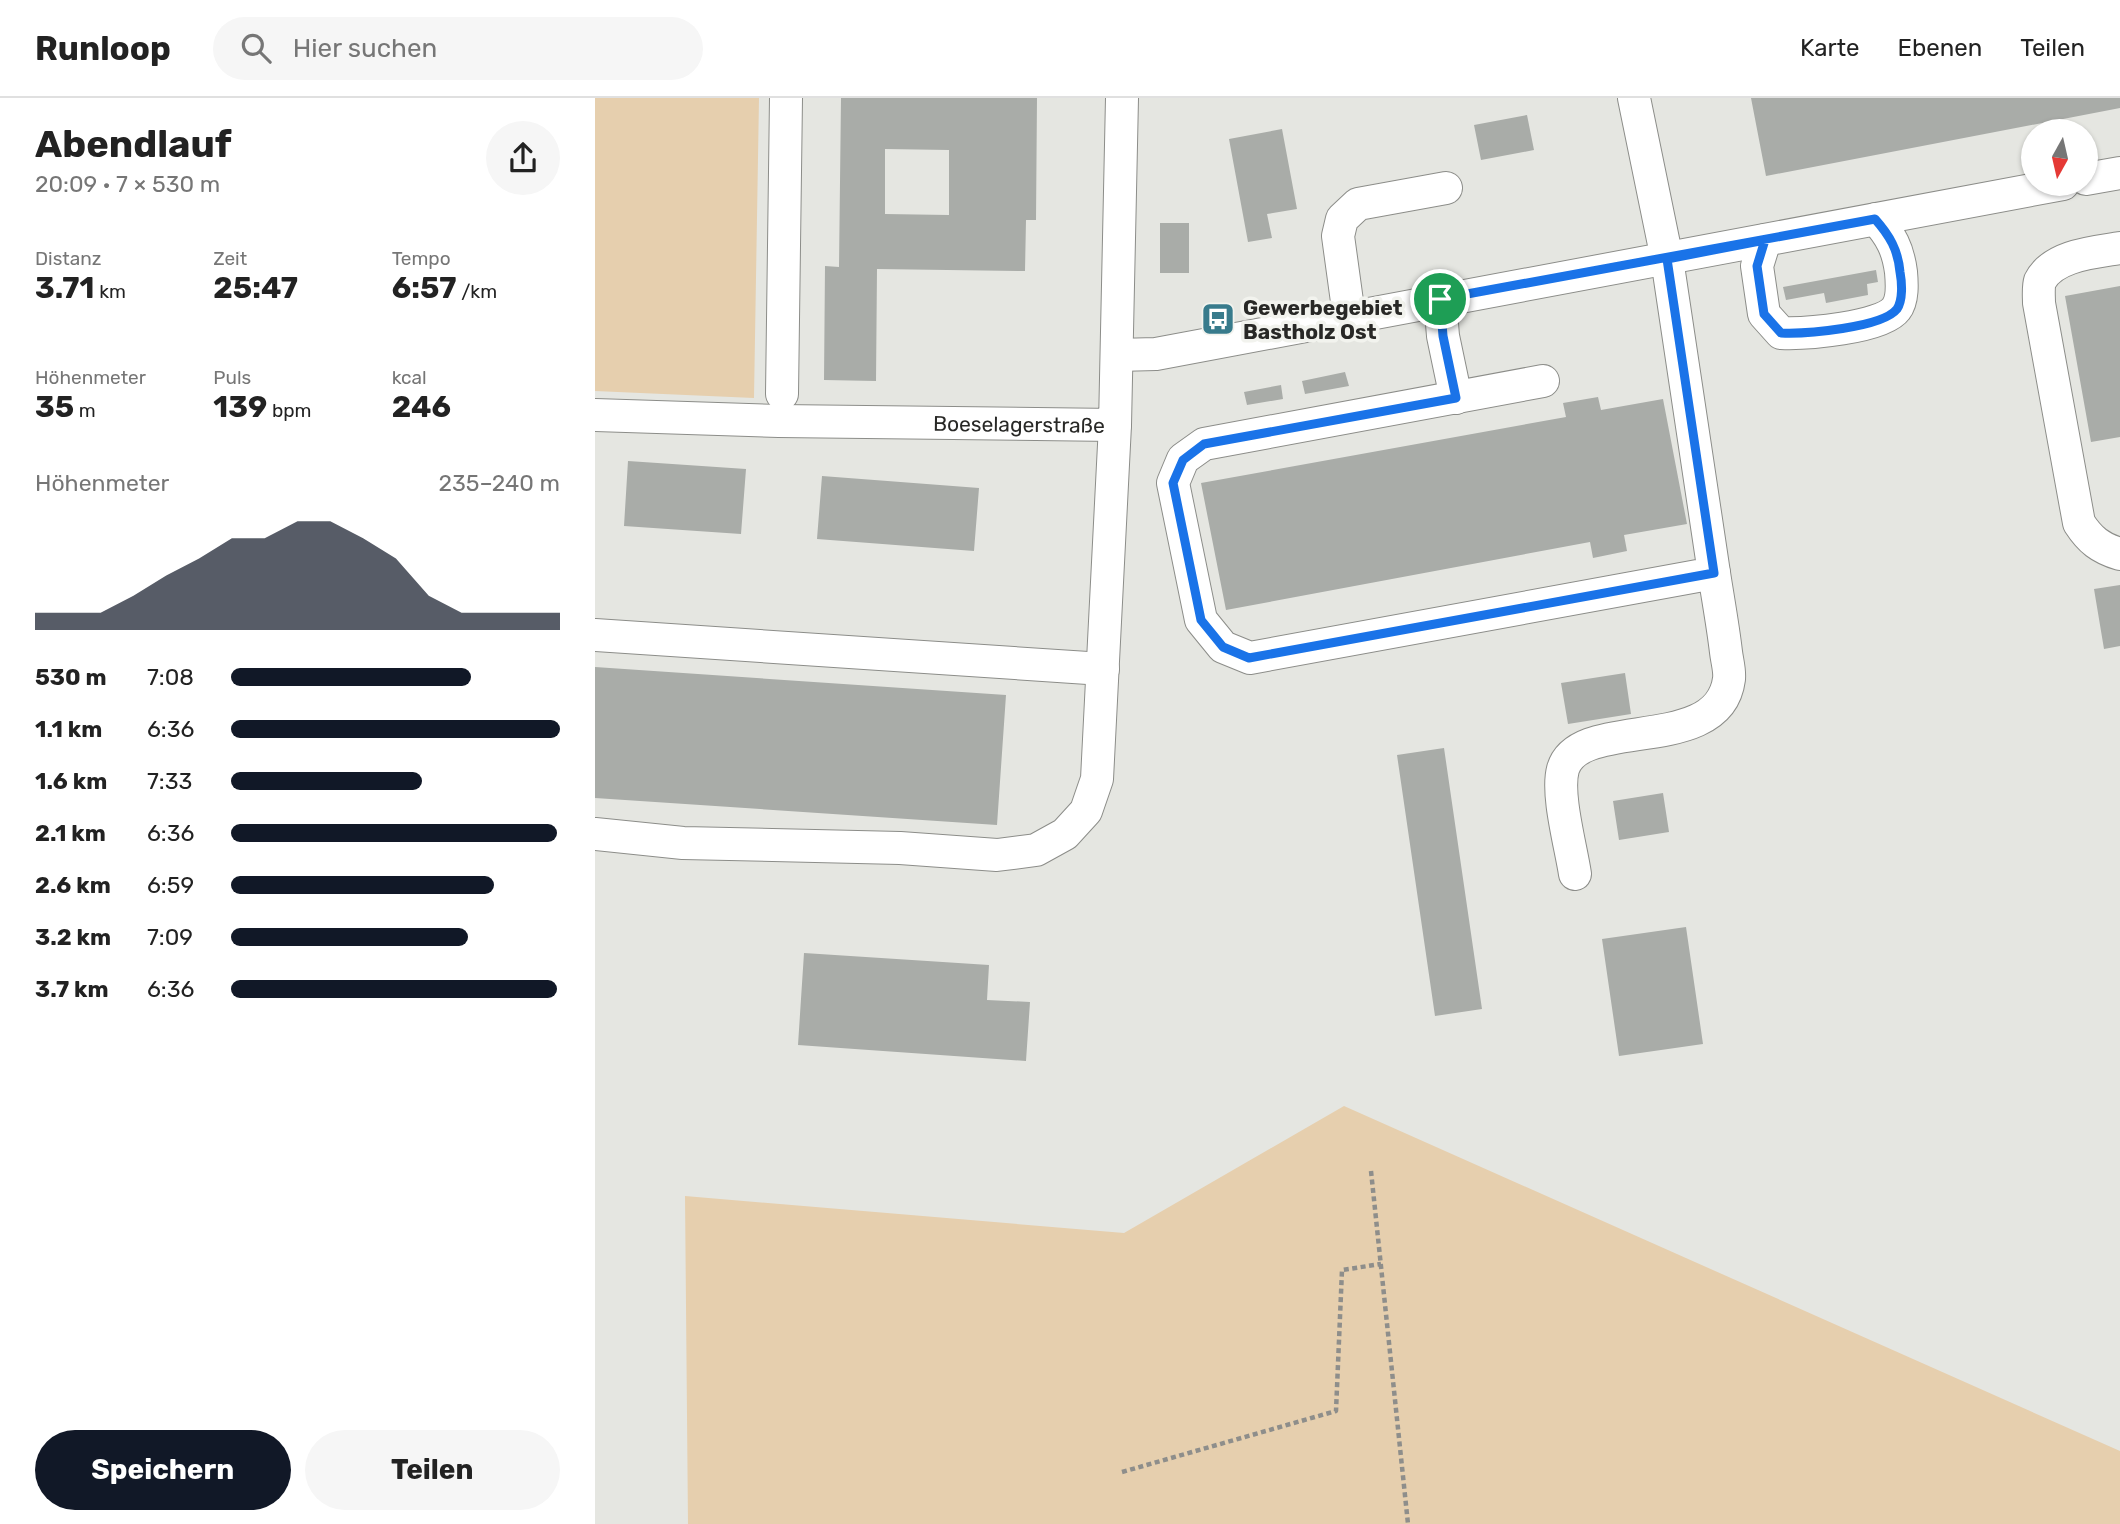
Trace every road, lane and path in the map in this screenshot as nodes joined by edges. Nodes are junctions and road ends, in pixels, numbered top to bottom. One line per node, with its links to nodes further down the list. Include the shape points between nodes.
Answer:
1 (786, 98): 16 (street)
2 (1122, 98): 14 (street, Boeselagerstraße)
3 (1634, 98): 11 (street)
4 (2120, 173): 5 (street)
5 (2098, 177)
6 (1446, 188): 13 (street, via 1358,204 1342,219 1338,236)
7 (2021, 192): 8 (street)
8 (1875, 219): 9 (street); 9 (street, via 1891,236 1899,261 1902,286 1898,308 1886,318 1811,334 1781,333 1764,314 1757,266)
9 (1765, 240): 11 (street)
10 (2120, 248): 20 (street, via 2074,256 2050,270 2040,282 2039,303 2079,523 2088,538)
11 (1667, 259): 12 (street); 21 (street)
12 (1440, 299): 13 (street); 17 (street)
13 (1349, 317): 14 (street, via 1156,354)
14 (1117, 355): 19 (street, Boeselagerstraße)
15 (1543, 381): 17 (street)
16 (782, 394)
17 (1456, 398): 21 (street, via 1204,444 1183,460 1173,483 1201,620 1223,647 1249,658)
18 (595, 415): 19 (street, Boeselagerstraße)
19 (1115, 425): 23 (street)
20 (2120, 554)
21 (1714, 573): 25 (street, via 1729,677 1724,698 1710,714 1685,725 1574,751 1564,766 1561,786)
22 (595, 635): 23 (street)
23 (1103, 669): 24 (street, via 1097,779 1086,811 1065,834 1036,850 997,855 683,843)
24 (595, 834)
25 (1575, 874)
26 (1371, 1171): 27 (path)
27 (1381, 1264): 28 (path, via 1342,1270 1336,1411); 29 (path)
28 (1122, 1472)
29 (1408, 1524)

